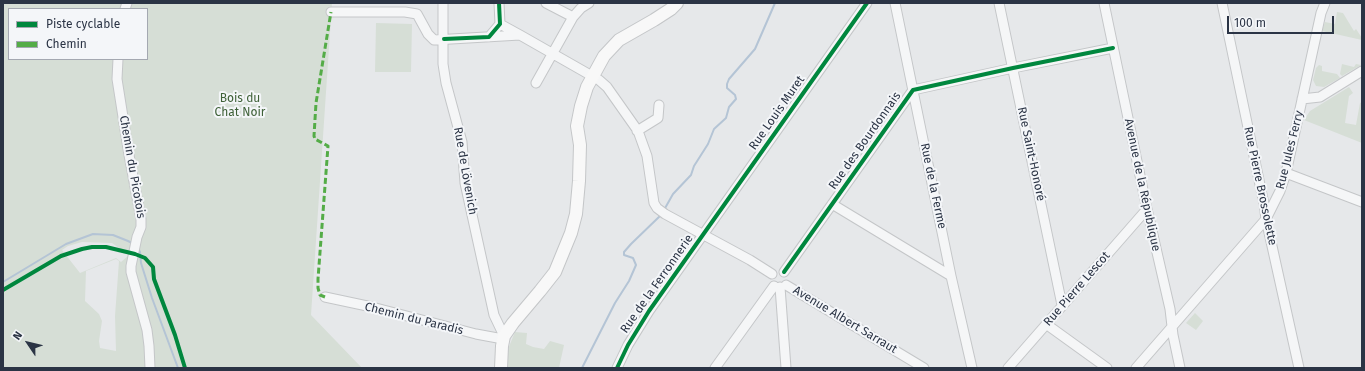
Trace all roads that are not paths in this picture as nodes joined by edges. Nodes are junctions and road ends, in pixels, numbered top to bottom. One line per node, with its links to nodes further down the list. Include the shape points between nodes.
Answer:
1 (443, 3): 17 (street, Rue de Lövenich)
2 (499, 3): 14 (street)
3 (546, 3): 13 (street)
4 (589, 3): 13 (street)
5 (677, 3): 23 (main road, via 635,30)
6 (867, 3): 34 (street, Rue Louis Muret)
7 (895, 3): 25 (street, Rue de la Ferme)
8 (999, 3): 21 (street, Rue Saint-Honoré)
9 (1104, 3): 18 (street, Avenue de la République)
10 (1222, 3): 33 (street, Rue Pierre Brossolette)
11 (1325, 3): 26 (street, Rue Jules Ferry)
12 (331, 12): 17 (street, via 417,14 434,40)
13 (573, 17): 19 (street)
14 (500, 24): 15 (street); 16 (street)
15 (520, 35): 16 (street); 19 (street)
16 (489, 38): 17 (street)
17 (444, 39): 43 (street, Rue de Lövenich, via 446,83 462,142 466,183 494,315)
18 (1113, 48): 21 (street, Rue des Bourdonnais); 32 (street, Avenue de la République)
19 (553, 54): 23 (street); 24 (street)
20 (118, 60): 44 (street, Chemin du Picotois, via 118,87 141,219 131,272 147,330)
21 (1013, 68): 25 (street, Rue des Bourdonnais); 40 (street, Rue Saint-Honoré)
22 (1362, 72): 26 (street, via 1320,97)
23 (596, 78): 28 (street, via 607,87); 43 (main road, via 580,145 576,214 564,251 555,272 513,323)
24 (536, 83)
25 (913, 90): 31 (street, Rue des Bourdonnais); 37 (street, Rue de la Ferme)
26 (1302, 99): 29 (street, Rue Jules Ferry)
27 (659, 105): 28 (street, via 658,118)
28 (637, 130): 34 (street, via 648,156 654,203 663,213)
29 (1286, 173): 30 (street); 33 (street, Rue Jules Ferry)
30 (1362, 202)
31 (832, 204): 35 (street, Rue des Bourdonnais); 37 (street)
32 (1147, 210): 40 (street, Rue Pierre Lescot); 42 (street, Avenue de la République)
33 (1266, 219): 42 (street, Rue Jules Ferry); 55 (street, Rue Pierre Brossolette)
34 (703, 234): 36 (street); 46 (street, Rue de la Ferronnerie, via 637,330)
35 (784, 272): 36 (street, Avenue Albert Sarraut, via 779,270); 38 (street, Avenue Albert Sarraut, via 788,278)
36 (772, 274): 38 (street, via 771,279)
37 (951, 276): 50 (street, Rue de la Ferme)
38 (780, 286): 47 (street); 48 (street); 49 (street, Avenue Albert Sarraut)
39 (325, 297): 43 (street, Chemin du Paradis, via 476,334)
40 (1062, 305): 41 (street, Rue Pierre Lescot)
41 (1046, 324): 51 (street, Rue Pierre Lescot); 52 (street)
42 (1172, 328): 53 (street, Rue Jules Ferry); 54 (street, Avenue de la République)
43 (504, 338): 45 (main road)
44 (150, 368)
45 (501, 368)
46 (617, 368)
47 (714, 368)
48 (786, 368)
49 (924, 368)
50 (972, 368)
51 (1008, 368)
52 (1107, 368)
53 (1136, 368)
54 (1180, 368)
55 (1299, 368)

